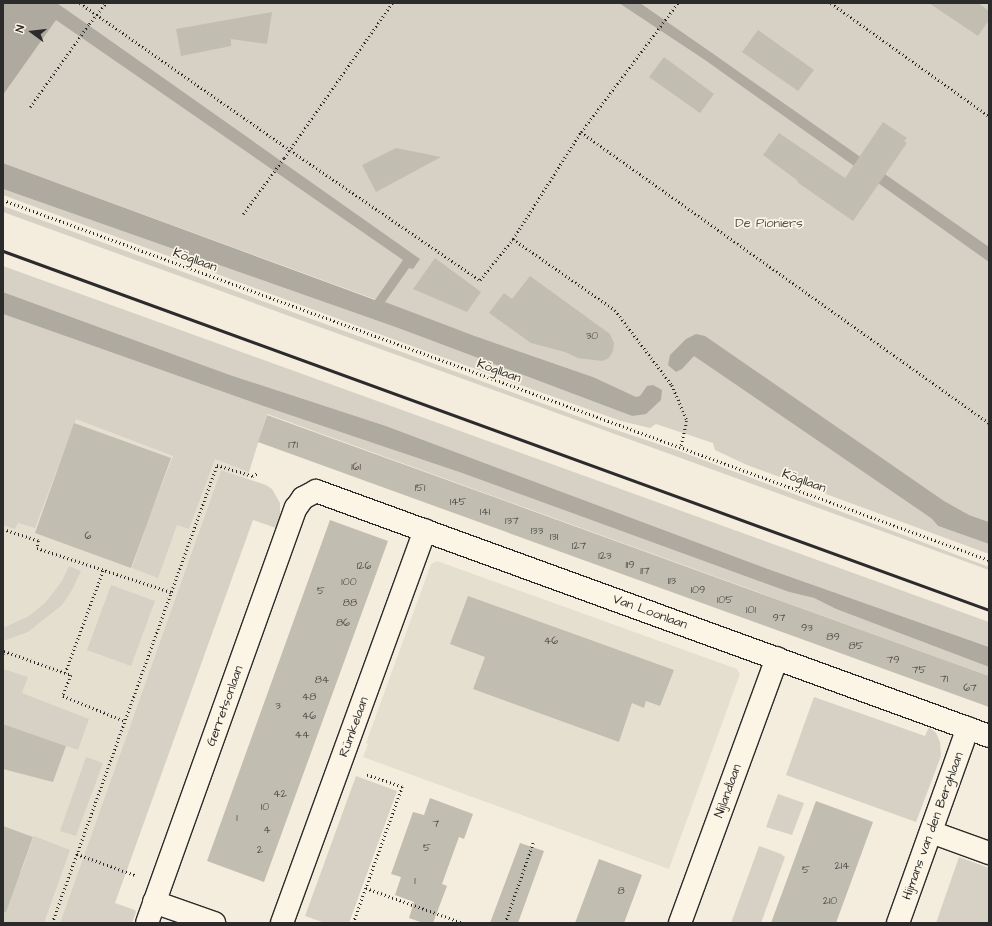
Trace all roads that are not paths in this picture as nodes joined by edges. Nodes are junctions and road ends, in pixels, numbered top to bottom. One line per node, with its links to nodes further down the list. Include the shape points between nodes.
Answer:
1 (310, 493): 2 (street, Van Loonlaan, via 316,491); 8 (street, Gerretsonlaan, via 296,508)
2 (425, 530): 3 (street, Van Loonlaan); 11 (street, Rümkelaan)
3 (777, 658): 4 (street, Van Loonlaan); 12 (street, Nijlandlaan)
4 (968, 728): 5 (street, Van Loonlaan); 6 (street, Hijmans van den Berghlaan)
5 (989, 736)
6 (931, 832): 7 (street); 13 (street, Hijmans van den Berghlaan)
7 (989, 853)
8 (157, 893): 9 (street, Gerretsonlaan); 10 (street)
9 (147, 923)
10 (214, 923)
11 (282, 923)
12 (680, 923)
13 (898, 923)

